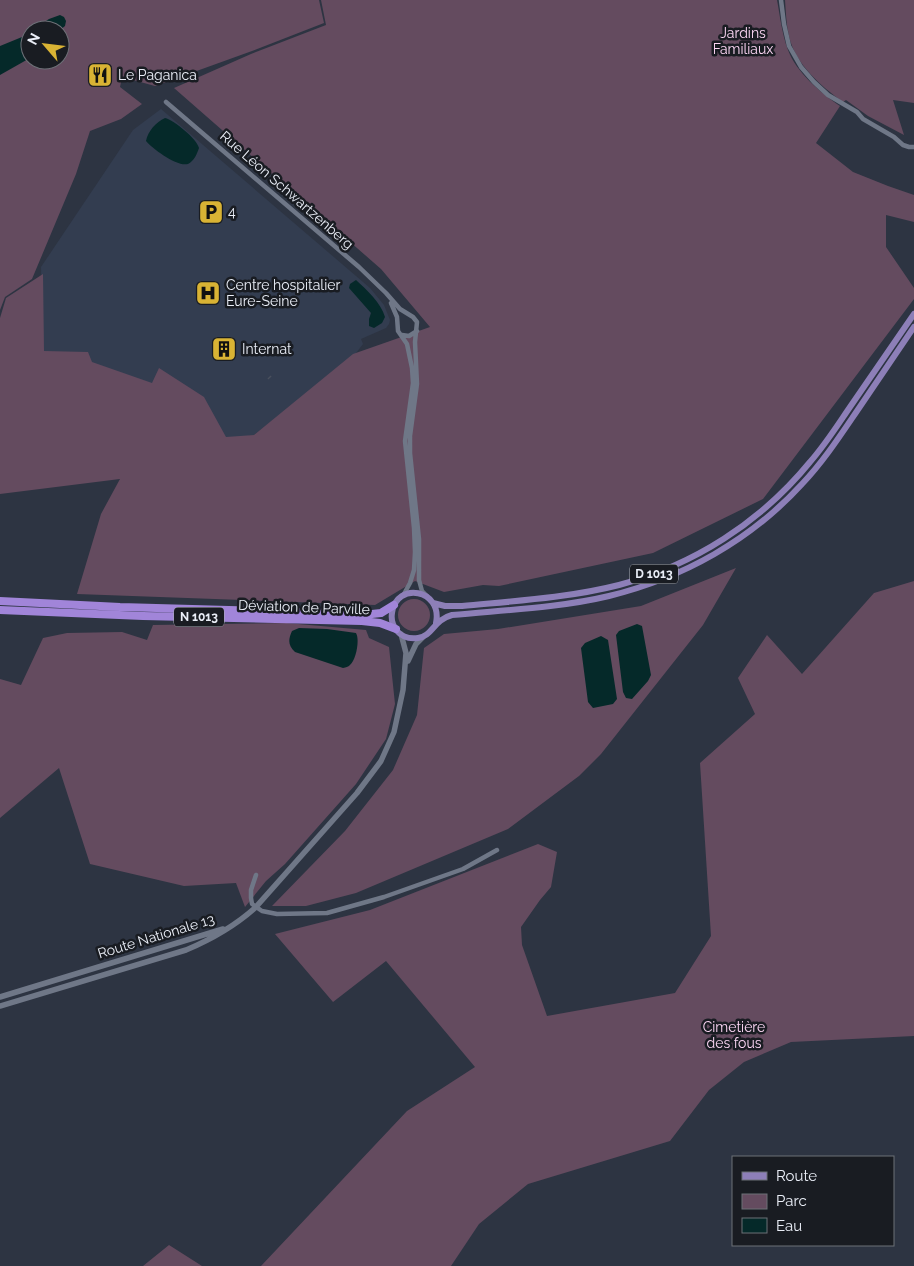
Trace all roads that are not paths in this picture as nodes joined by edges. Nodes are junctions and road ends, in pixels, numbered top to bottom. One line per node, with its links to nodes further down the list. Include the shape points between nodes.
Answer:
1 (781, 0): 3 (street, via 789,46 805,72 828,95)
2 (166, 102): 4 (street, Rue Léon Schwartzenberg)
3 (911, 147)
4 (390, 298): 6 (street, Rue Léon Schwartzenberg); 7 (street, Rue Léon Schwartzenberg)
5 (914, 314): 14 (main road, D 1013, via 796,479 756,516 713,546 668,568 618,585 462,606)
6 (410, 316): 7 (street, via 402,317); 9 (street, via 417,322)
7 (398, 322): 10 (street, via 398,331)
8 (914, 327): 17 (main road, D 1013, via 840,436 802,484 757,526 714,554 657,582 608,596 452,615)
9 (416, 331): 10 (street, via 409,336); 12 (street, via 417,384 410,444 419,529 419,580)
10 (402, 335): 11 (street, via 407,344 413,383 405,441 415,552 410,583)
11 (401, 596): 12 (main road, via 418,593); 15 (main road)
12 (428, 597): 14 (main road)
13 (0, 601): 15 (highway, Déviation de Parville / N 1013, via 372,614)
14 (433, 603): 17 (main road)
15 (394, 605): 18 (main road, via 391,617)
16 (0, 610): 18 (highway, Déviation de Parville / N 1013, via 362,621 380,623)
17 (436, 623): 19 (main road)
18 (398, 632): 19 (main road, via 411,638); 20 (main road, via 406,648)
19 (423, 636): 20 (main road)
20 (406, 666): 23 (main road, via 398,722 381,761 357,793)
21 (497, 850): 23 (street, via 463,869 384,897 326,912 277,914)
22 (256, 874): 23 (street, via 251,890 252,904)
23 (256, 907): 24 (main road)
24 (230, 927): 25 (main road, Route Nationale 13); 26 (main road, Route Nationale 13, via 211,939 167,957)
25 (0, 997)
26 (0, 1006)

